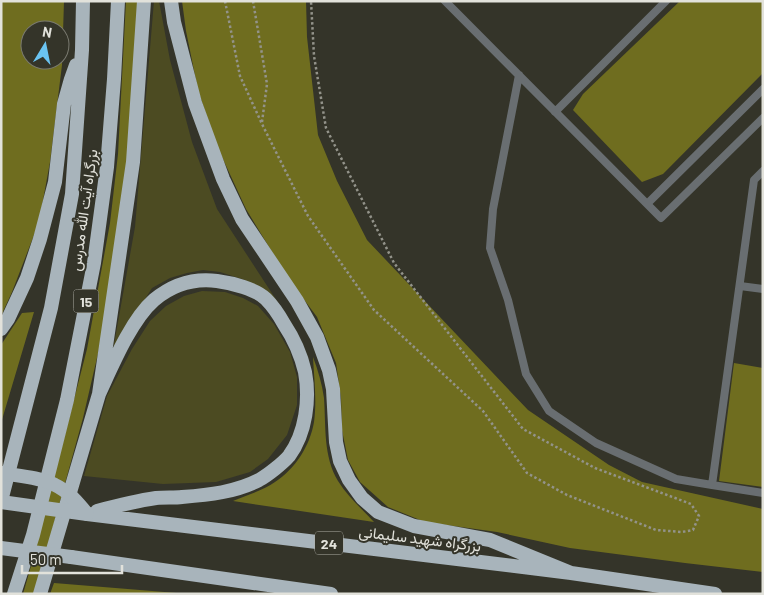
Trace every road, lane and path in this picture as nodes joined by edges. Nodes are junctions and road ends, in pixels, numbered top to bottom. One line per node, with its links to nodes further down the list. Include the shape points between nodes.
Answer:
1 (82, 1): 10 (highway, بزرگراه آیت الله مدرس / 15)
2 (118, 1): 29 (highway, بزرگراه آیت الله مدرس / 15, via 107,167 94,263 67,400 33,535)
3 (144, 1): 21 (highway, via 133,162)
4 (171, 1): 28 (highway, via 195,103 223,179 242,219 317,337 333,389 340,461 349,480 378,512 414,526 490,540)
5 (225, 1): 15 (path, via 240,76)
6 (253, 1): 15 (path, via 267,84)
7 (312, 1): 15 (path, via 314,56 326,128 394,263 523,429 595,468 691,504 699,516 693,530 656,530 567,495 527,473 483,411 374,310 308,216)
8 (446, 1): 11 (lane)
9 (666, 1): 13 (lane)
10 (82, 50): 20 (highway, via 64,104 55,182 40,238 27,278); 25 (highway, بزرگراه آیت الله مدرس / 15, via 72,194 51,308)
11 (519, 75): 13 (lane); 23 (lane, via 493,209 490,248 508,300 526,374 549,411 596,443 676,479)
12 (763, 89): 17 (lane)
13 (555, 112): 17 (lane)
14 (763, 118): 17 (lane, via 661,218)
15 (262, 124)
16 (763, 171): 18 (lane, via 754,180)
17 (647, 204)
18 (740, 286): 19 (lane); 23 (lane)
19 (763, 289)
20 (1, 329)
21 (99, 394): 26 (highway, via 127,337 153,300 174,287 205,279 246,288 265,298 298,347 307,390 304,424 297,440 288,457 261,479 226,492 157,498); 30 (highway)
22 (1, 473): 26 (highway, bridge, via 55,485)
23 (712, 485): 24 (lane)
24 (763, 493)
25 (1, 501): 26 (highway, بزرگراه شهید سلیمانی / 24, bridge)
26 (87, 514): 28 (highway, بزرگراه شهید سلیمانی / 24)
27 (1, 548): 32 (highway, bridge)
28 (571, 573): 33 (highway, بزرگراه شهید سلیمانی / 24)
29 (14, 594)
30 (40, 594)
31 (325, 594): 32 (highway)
32 (330, 594)
33 (716, 594)

